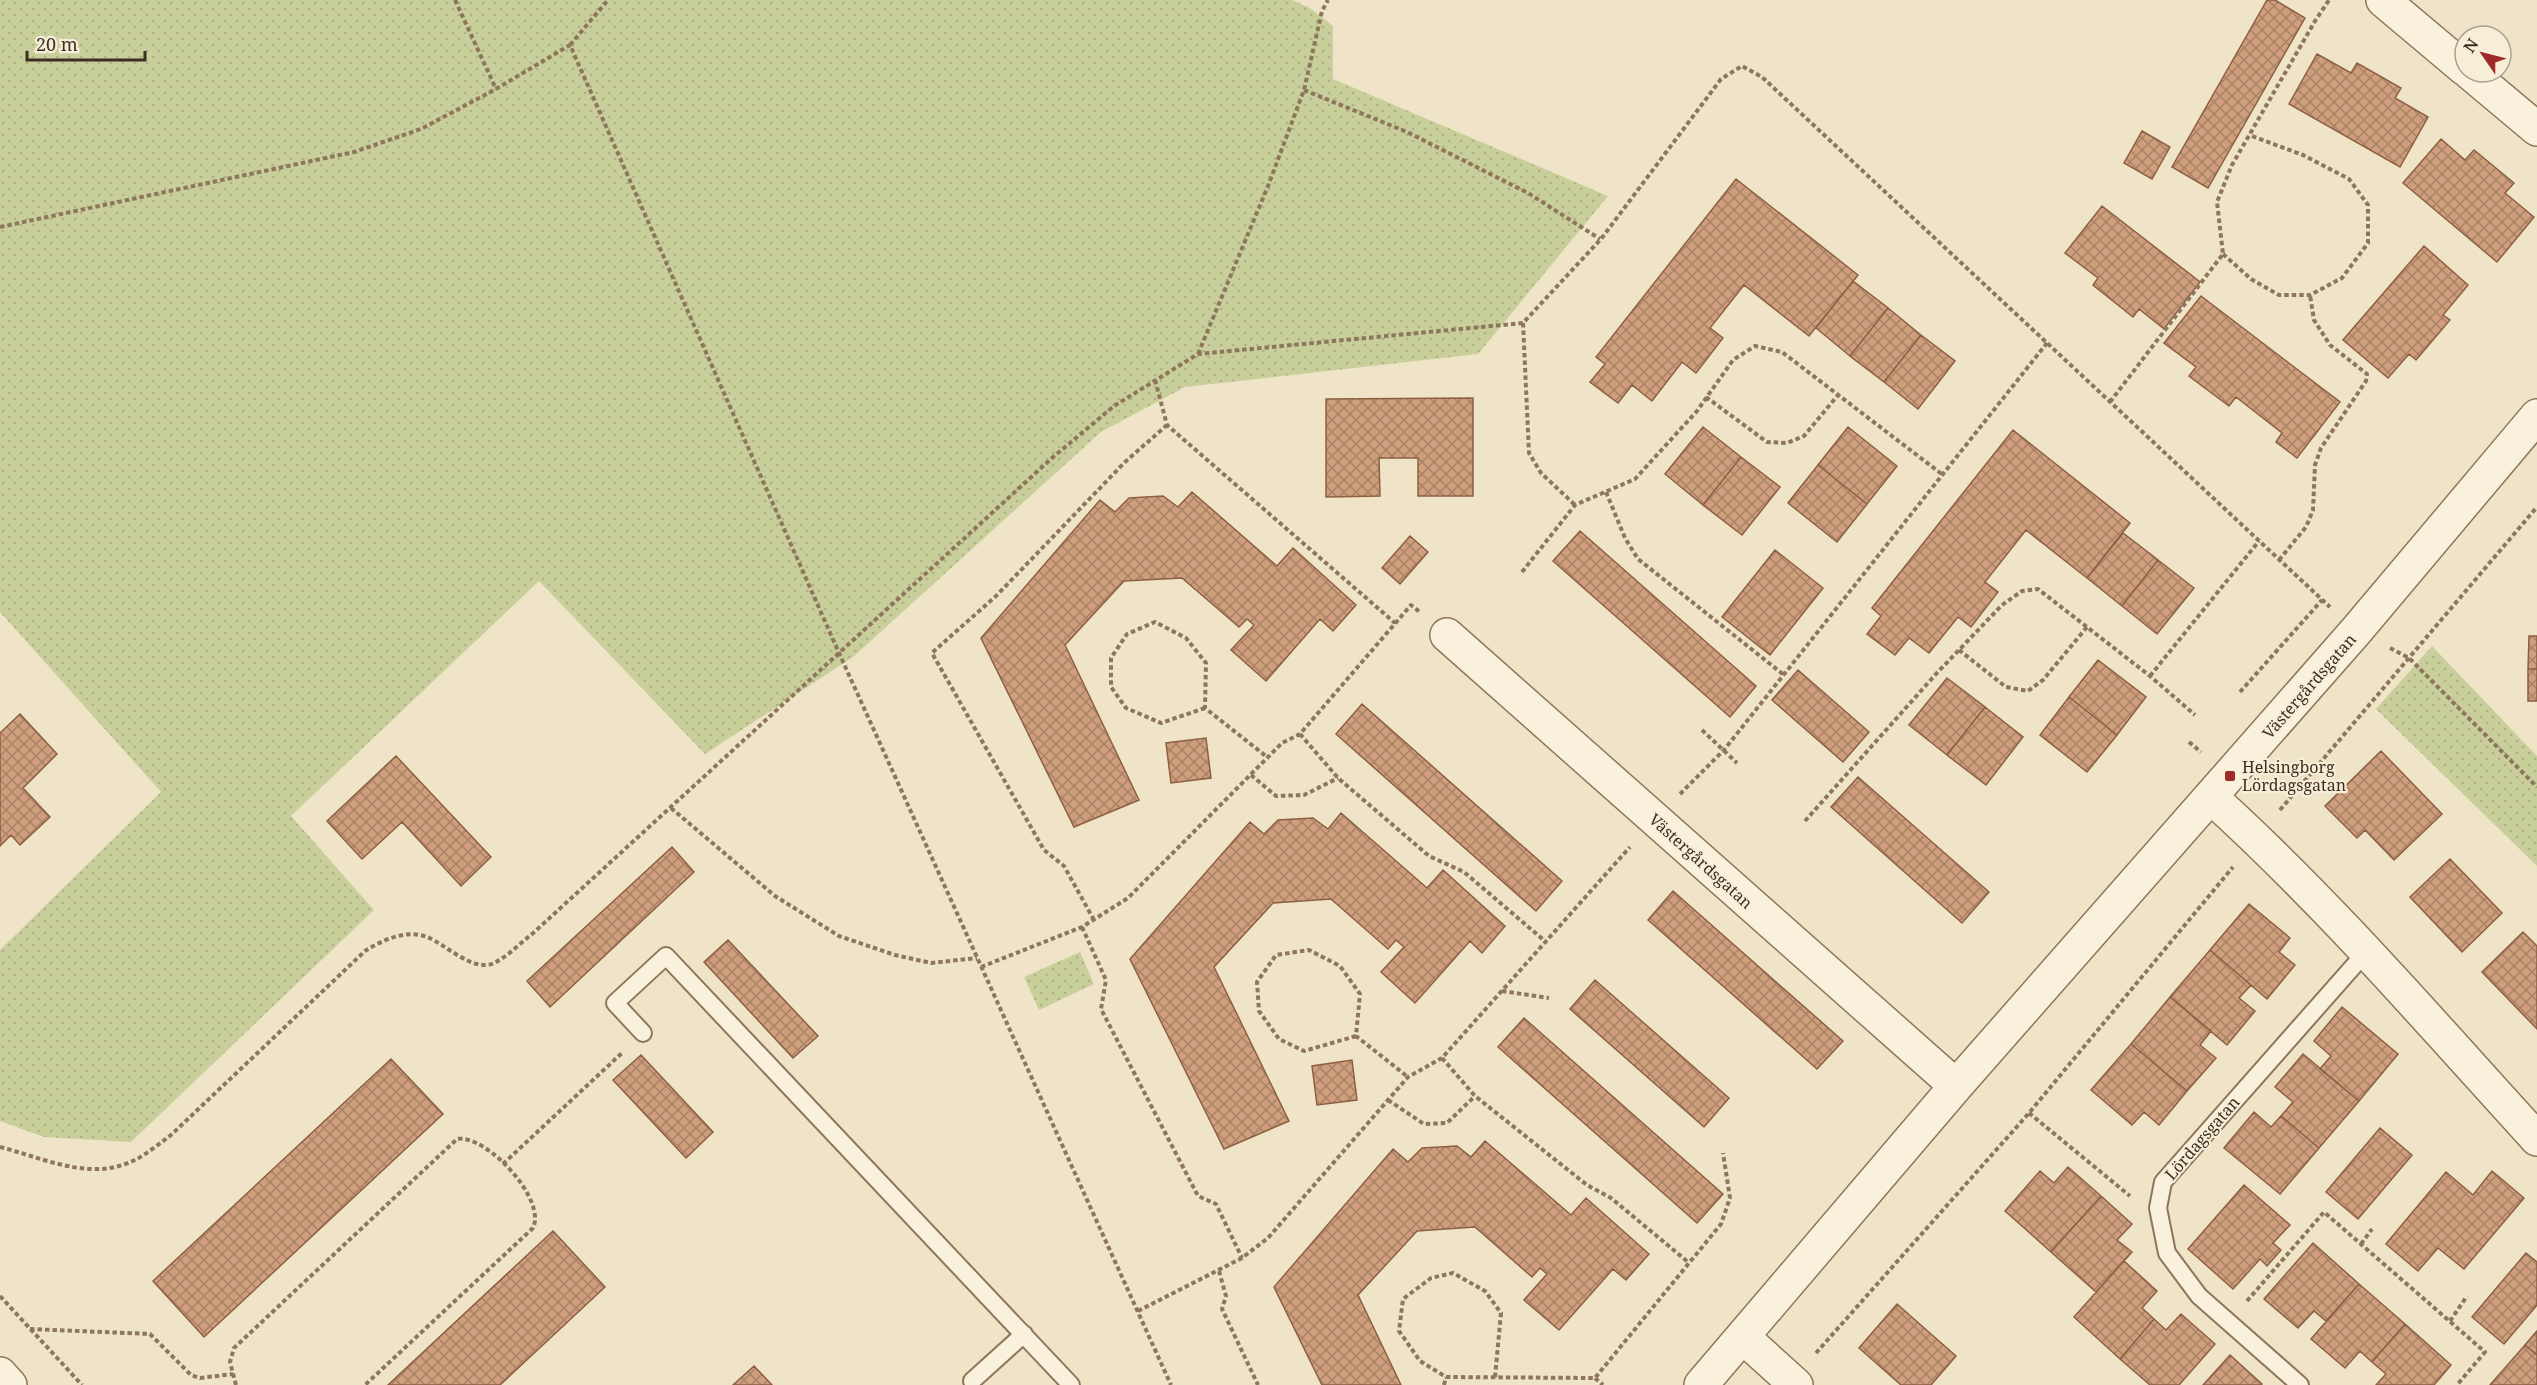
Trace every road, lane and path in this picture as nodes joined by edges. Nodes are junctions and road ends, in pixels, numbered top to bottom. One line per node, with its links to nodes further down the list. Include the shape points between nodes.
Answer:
1 (455, 0): 9 (path)
2 (608, 0): 6 (path)
3 (1328, 0): 10 (path)
4 (2330, 0): 12 (path)
5 (2383, 0): 7 (street)
6 (570, 45): 9 (path); 39 (path)
7 (2453, 59)
8 (2483, 84): 11 (street)
9 (496, 89): 13 (path, via 421,129 354,152)
10 (1304, 90): 14 (path, via 1417,137 1528,193); 19 (path, via 1269,186)
11 (2537, 129)
12 (2249, 135): 15 (path, via 2217,202); 16 (path, via 2303,155 2349,179 2368,205 2368,243 2342,278)
13 (0, 226)
14 (1601, 239): 17 (path); 18 (path, via 1721,79 1742,66 1762,77)
15 (2223, 254): 16 (path, via 2251,279 2279,295); 23 (path)
16 (2310, 295): 31 (path, via 2314,320 2331,345 2367,374 2321,448 2315,465 2313,510 2306,527)
17 (1523, 323): 19 (path); 28 (path, via 1529,453 1541,473)
18 (2047, 343): 23 (path); 26 (path)
19 (1198, 354): 20 (path)
20 (1155, 380): 25 (path); 39 (path, via 1114,406 1052,458)
21 (1838, 395): 22 (path, via 1804,436 1787,443 1767,442); 22 (path, via 1782,352 1755,346 1733,360); 26 (path)
22 (1707, 397): 27 (path, via 1635,479)
23 (2110, 402): 30 (path)
24 (2537, 416): 36 (street, Västergårdsgatan)
25 (1167, 425): 34 (path); 61 (path, via 1125,462 997,595 932,653 1044,850 1065,866)
26 (1943, 475): 41 (path)
27 (1606, 492): 28 (path); 41 (path, via 1638,559)
28 (1575, 505): 32 (path)
29 (2537, 507): 40 (path)
30 (2259, 541): 31 (path); 42 (path)
31 (2279, 561): 33 (path)
32 (1522, 572)
33 (2322, 600): 36 (path); 43 (path)
34 (1395, 623): 37 (path, via 1411,605); 47 (path)
35 (2086, 627): 38 (path, via 2038,589 2022,591 2002,605); 38 (path, via 2043,680 2028,691 2006,687); 42 (path)
36 (2356, 632): 40 (path); 56 (street, Västergårdsgatan)
37 (1447, 635): 58 (street, Västergårdsgatan)
38 (1959, 650): 59 (path)
39 (839, 653): 57 (path); 65 (path)
40 (2409, 658): 55 (path); 60 (path)
41 (1784, 675): 49 (path)
42 (2150, 676): 45 (path)
43 (2240, 692)
44 (1205, 708): 44 (path, via 1206,663 1186,638 1155,622 1127,633 1111,658 1111,687 1126,708 1161,723); 51 (path)
45 (2194, 715)
46 (1702, 730): 49 (path)
47 (1300, 734): 51 (path); 54 (path)
48 (2189, 742): 50 (path)
49 (1724, 750): 52 (path); 58 (path)
50 (2202, 753)
51 (1267, 757): 53 (path)
52 (1737, 763)
53 (1251, 775): 54 (path, via 1276,796 1304,795); 61 (path, via 1128,898)
54 (1338, 778): 63 (path, via 1428,856 1464,872)
55 (2537, 787)
56 (2211, 797): 60 (street); 73 (street, Västergårdsgatan)
57 (671, 808): 65 (path, via 775,896 839,936 931,963); 78 (path, via 531,935 493,964 481,965 426,936 412,934 380,942 365,951 171,1136 141,1157 95,1170)
58 (1654, 820): 63 (path); 73 (street, Västergårdsgatan)
59 (1805, 821)
60 (2257, 838): 64 (street); 76 (path)
61 (1094, 920): 62 (path)
62 (1082, 927): 66 (path); 84 (path, via 1106,980 1101,1010 1198,1196 1216,1204)
63 (1546, 942): 67 (path)
64 (2366, 952): 77 (street); 81 (lane, Lördagsgatan, via 2163,1182)
65 (977, 958): 66 (path)
66 (981, 967): 89 (path)
67 (1502, 991): 68 (path); 71 (path)
68 (1548, 998)
69 (643, 1033): 80 (path); 93 (lane, via 615,1003 666,956)
70 (1356, 1036): 70 (path, via 1360,994 1340,966 1309,950 1276,956 1257,982 1259,1011 1279,1039 1304,1051); 72 (path)
71 (1442, 1058): 72 (path); 74 (path)
72 (1408, 1077): 75 (path)
73 (1956, 1086): 94 (street, Västergårdsgatan)
74 (1475, 1096): 75 (path, via 1448,1123 1424,1124); 85 (path, via 1587,1185 1611,1198)
75 (1388, 1100): 84 (path, via 1268,1238)
76 (2029, 1113): 81 (path, via 2134,1200); 101 (path)
77 (2537, 1140)
78 (0, 1147)
79 (1724, 1153): 85 (path, via 1730,1198 1721,1224)
80 (503, 1164): 96 (path, via 472,1140 457,1140 234,1348 230,1362); 105 (path, via 526,1188 536,1213 533,1228)
81 (2158, 1208): 91 (lane, Lördagsgatan, via 2167,1253 2199,1296)
82 (2372, 1229): 83 (path)
83 (2361, 1244): 90 (path); 91 (path, via 2324,1212)
84 (1242, 1258): 86 (path)
85 (1688, 1262): 99 (path)
86 (1219, 1271): 89 (path); 108 (path, via 1226,1296 1222,1309)
87 (0, 1296): 92 (path)
88 (2467, 1296): 90 (path)
89 (1138, 1311): 107 (path)
90 (2450, 1321): 113 (path, via 2485,1352)
91 (2229, 1323): 112 (lane, Lördagsgatan)
92 (30, 1329): 96 (path, via 150,1334 191,1375 200,1378); 103 (path)
93 (1024, 1334): 100 (lane); 106 (lane)
94 (1743, 1337): 101 (street); 111 (street, Västergårdsgatan)
95 (0, 1374): 102 (street)
96 (233, 1374): 104 (path)
97 (1446, 1377): 98 (path); 98 (path, via 1420,1361 1399,1331 1403,1299 1431,1278 1453,1273 1485,1291 1501,1313); 109 (path)
98 (1495, 1377): 99 (path)
99 (1595, 1378): 110 (path)
100 (972, 1381)
101 (1793, 1383)
102 (10, 1385)
103 (82, 1385)
104 (236, 1385)
105 (365, 1385)
106 (1071, 1385)
107 (1171, 1385)
108 (1258, 1385)
109 (1444, 1385)
110 (1602, 1385)
111 (1701, 1385)
112 (2300, 1385)
113 (2457, 1385)

